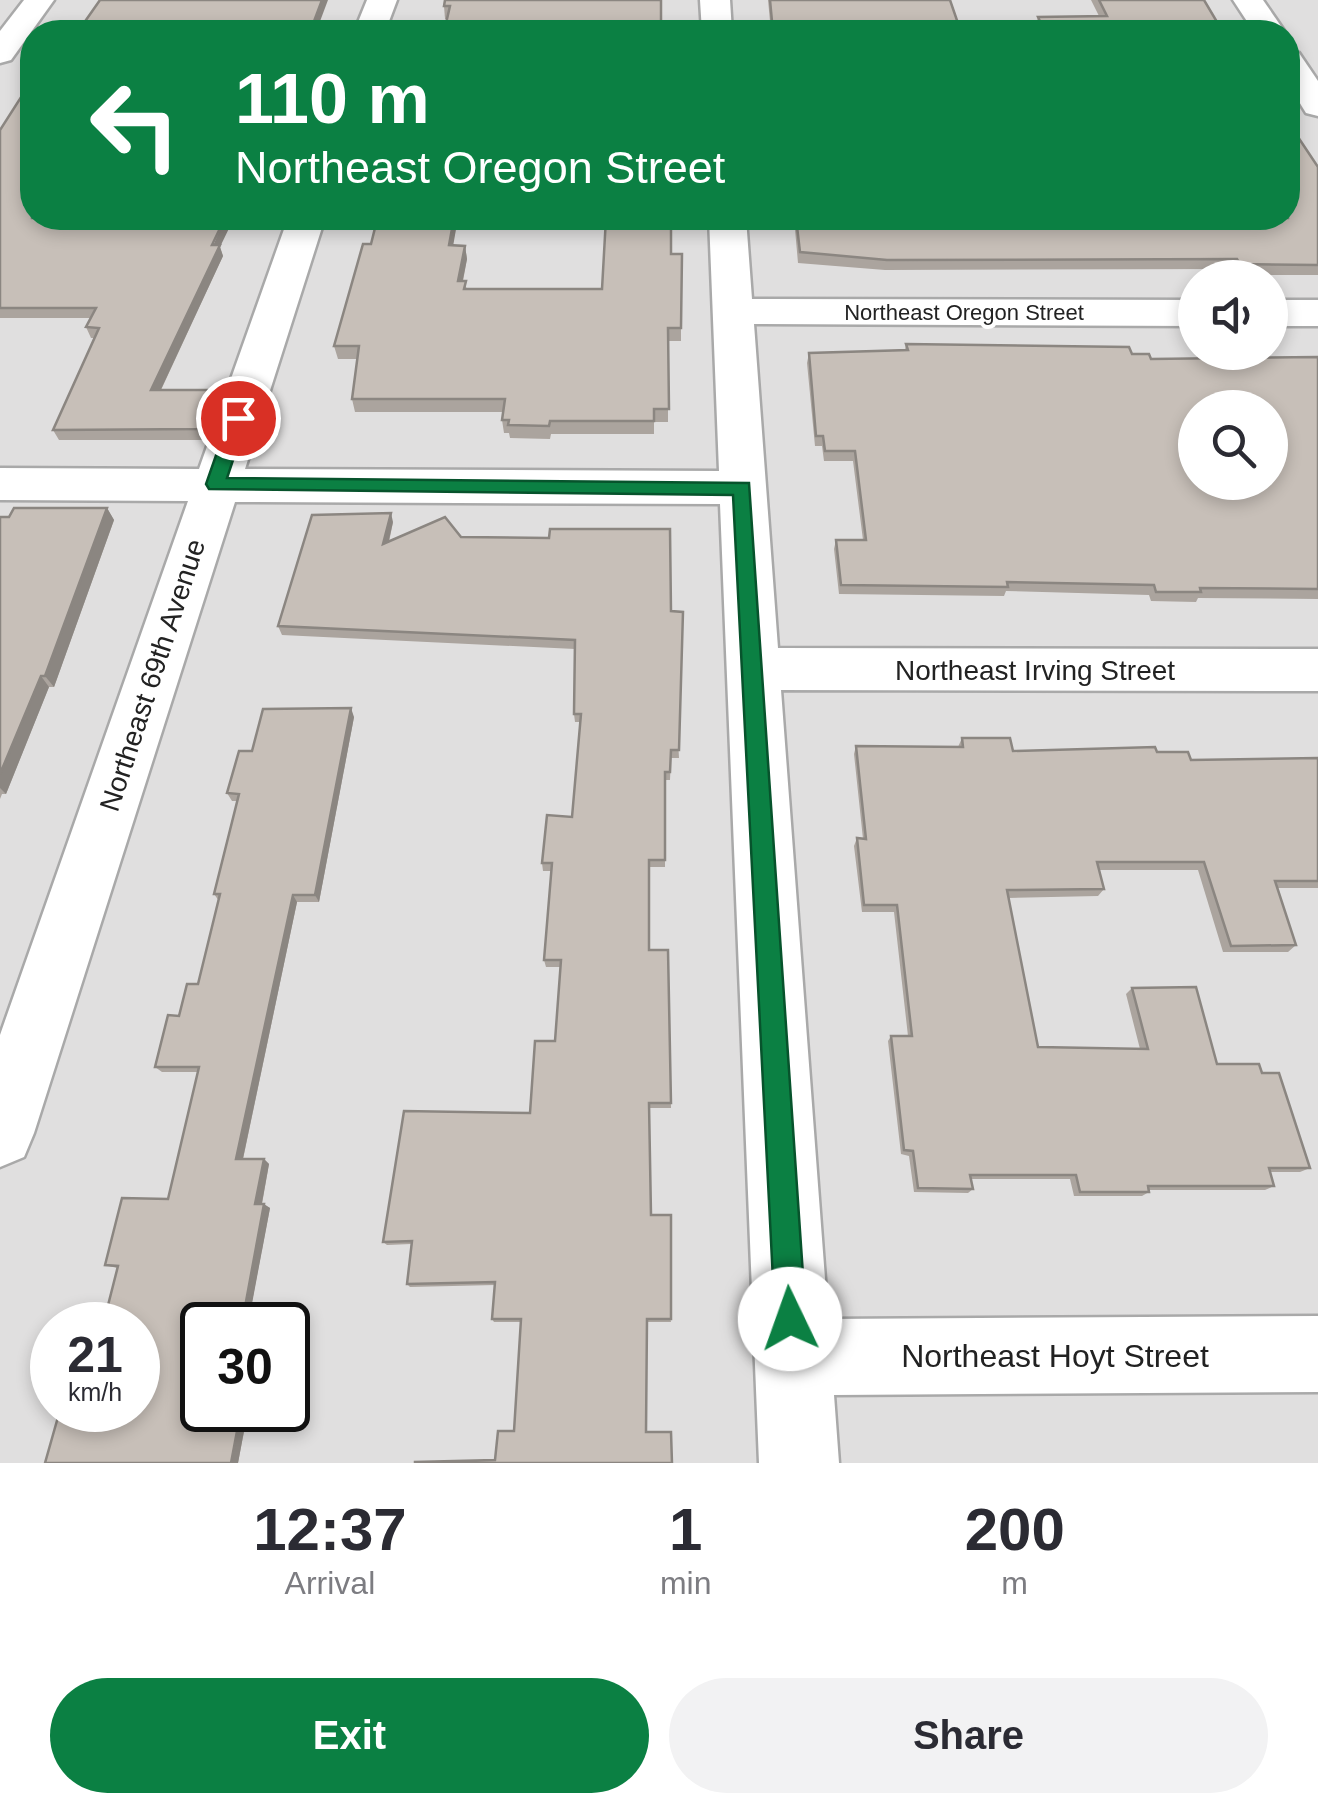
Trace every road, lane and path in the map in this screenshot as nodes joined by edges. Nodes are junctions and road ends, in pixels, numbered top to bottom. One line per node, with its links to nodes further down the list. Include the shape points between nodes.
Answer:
1 (20, 39): 2 (street)
2 (5, 71)
3 (302, 230): 10 (street, Northeast 69th Avenue)
4 (728, 230): 5 (street)
5 (732, 311): 6 (street, Northeast Oregon Street); 11 (street)
6 (1178, 312)
7 (1288, 313): 8 (street)
8 (1318, 313)
9 (0, 484): 10 (street)
10 (216, 484): 11 (street); 14 (street, Northeast 69th Avenue)
11 (742, 488): 12 (street)
12 (753, 669): 13 (street, Northeast Irving Street); 16 (street)
13 (1318, 670)
14 (0, 1133)
15 (1318, 1354): 16 (street, Northeast Hoyt Street)
16 (793, 1358): 17 (street)
17 (799, 1463)

